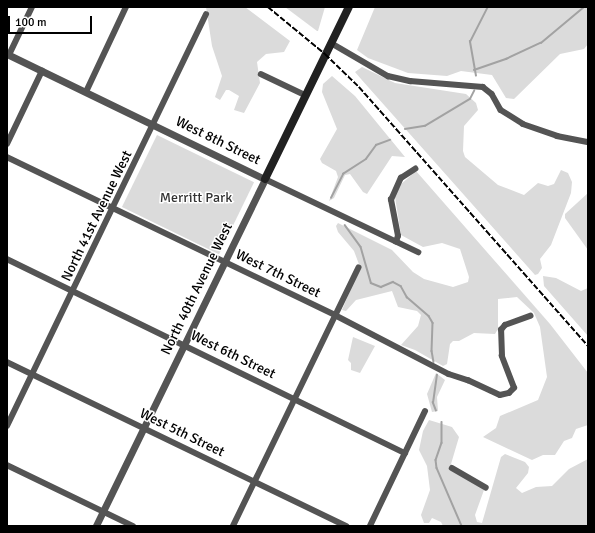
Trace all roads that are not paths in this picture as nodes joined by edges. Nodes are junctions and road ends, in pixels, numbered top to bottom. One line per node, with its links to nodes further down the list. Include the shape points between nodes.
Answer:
1 (32, 7): 6 (street)
2 (126, 7): 9 (street)
3 (349, 7): 5 (main road, North 40th Avenue West)
4 (206, 15): 11 (street, North 41st Avenue West)
5 (331, 43): 10 (main road, North 40th Avenue West); 12 (street, via 388,76 410,81 483,87 492,94 501,110 523,124 551,134)
6 (8, 54): 7 (street, West 8th Street)
7 (42, 72): 9 (street, West 8th Street); 13 (street)
8 (261, 74): 10 (street)
9 (86, 92): 11 (street, West 8th Street)
10 (305, 95): 16 (main road, North 40th Avenue West)
11 (154, 125): 16 (street, West 8th Street); 17 (street, North 41st Avenue West)
12 (588, 142)
13 (7, 144)
14 (7, 157): 17 (street, West 7th Street)
15 (415, 169): 18 (street, via 401,178 392,200 398,236)
16 (265, 179): 18 (street, West 8th Street); 21 (street, North 40th Avenue West)
17 (114, 208): 21 (street, West 7th Street); 23 (street, North 41st Avenue West)
18 (396, 242): 19 (street, West 8th Street)
19 (418, 252)
20 (7, 259): 23 (street, West 6th Street)
21 (225, 262): 24 (street, West 7th Street); 26 (street, North 40th Avenue West)
22 (358, 268): 24 (street)
23 (73, 290): 26 (street, West 6th Street); 28 (street, North 41st Avenue West)
24 (335, 315): 25 (street, West 7th Street, via 449,374 498,395 509,393 514,388 502,356 500,335 505,325); 29 (street)
25 (530, 316)
26 (184, 345): 29 (street, West 6th Street); 32 (street, North 40th Avenue West)
27 (7, 362): 28 (street, West 5th Street)
28 (33, 374): 31 (street, North 41st Avenue West); 32 (street, West 5th Street)
29 (295, 398): 33 (street, West 6th Street); 36 (street)
30 (425, 411): 33 (street)
31 (7, 426)
32 (143, 428): 36 (street, West 5th Street); 38 (street, North 40th Avenue West)
33 (405, 453): 43 (street)
34 (7, 465): 38 (street)
35 (452, 468): 37 (street)
36 (255, 482): 41 (street); 42 (street, West 5th Street)
37 (486, 488)
38 (103, 511): 39 (street, North 40th Avenue West); 40 (street)
39 (96, 526)
40 (133, 526)
41 (233, 526)
42 (346, 526)
43 (370, 526)

